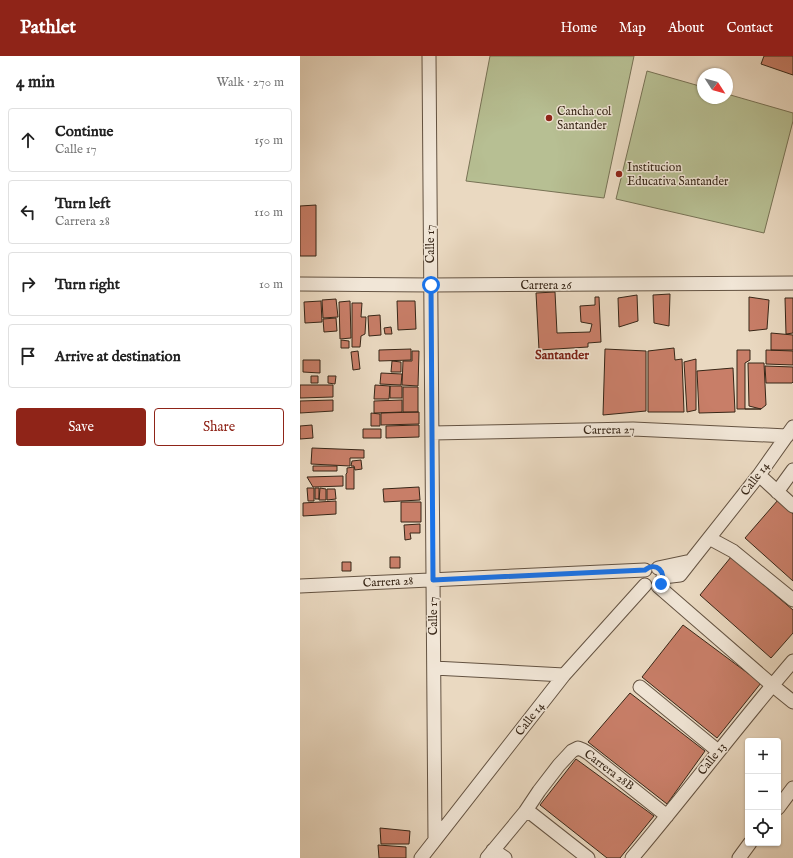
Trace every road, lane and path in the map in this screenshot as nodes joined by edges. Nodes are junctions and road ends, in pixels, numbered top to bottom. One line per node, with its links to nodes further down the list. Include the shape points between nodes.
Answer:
1 (429, 56): 4 (street, Calle 17)
2 (793, 283): 4 (street, Carrera 26)
3 (300, 284): 4 (street, Carrera 26)
4 (431, 285): 6 (street, Calle 17)
5 (790, 431): 6 (street, Carrera 27, via 633,429); 8 (street, Calle 14)
6 (432, 433): 13 (street, Calle 17)
7 (793, 470): 9 (street, Calle 14)
8 (759, 475): 9 (street); 11 (street, Calle 14)
9 (777, 492): 10 (street)
10 (793, 506)
11 (709, 538): 12 (street, Calle 14, via 691,561); 15 (street, via 734,551)
12 (656, 579): 13 (street, Carrera 28, via 651,566 645,570); 18 (street, Calle 14); 19 (street)
13 (433, 580): 14 (street, Carrera 28); 17 (street, Calle 17)
14 (300, 586)
15 (793, 600)
16 (793, 661): 19 (street, Calle 13)
17 (434, 668): 18 (street); 27 (street, Calle 17)
18 (564, 675): 27 (street, Calle 14)
19 (772, 685): 21 (street); 22 (street, Calle 13)
20 (640, 687): 22 (street)
21 (793, 702)
22 (718, 751): 26 (street, Calle 13)
23 (793, 788): 24 (street)
24 (781, 804)
25 (525, 812): 26 (street, Carrera 28B, via 559,765 578,748 588,753); 29 (street); 32 (street, via 532,814)
26 (667, 816): 33 (street, Calle 13)
27 (435, 840): 30 (street, Calle 14)
28 (748, 846): 34 (street)
29 (490, 854): 31 (street)
30 (421, 858)
31 (505, 858)
32 (588, 858)
33 (632, 858)
34 (738, 858)

